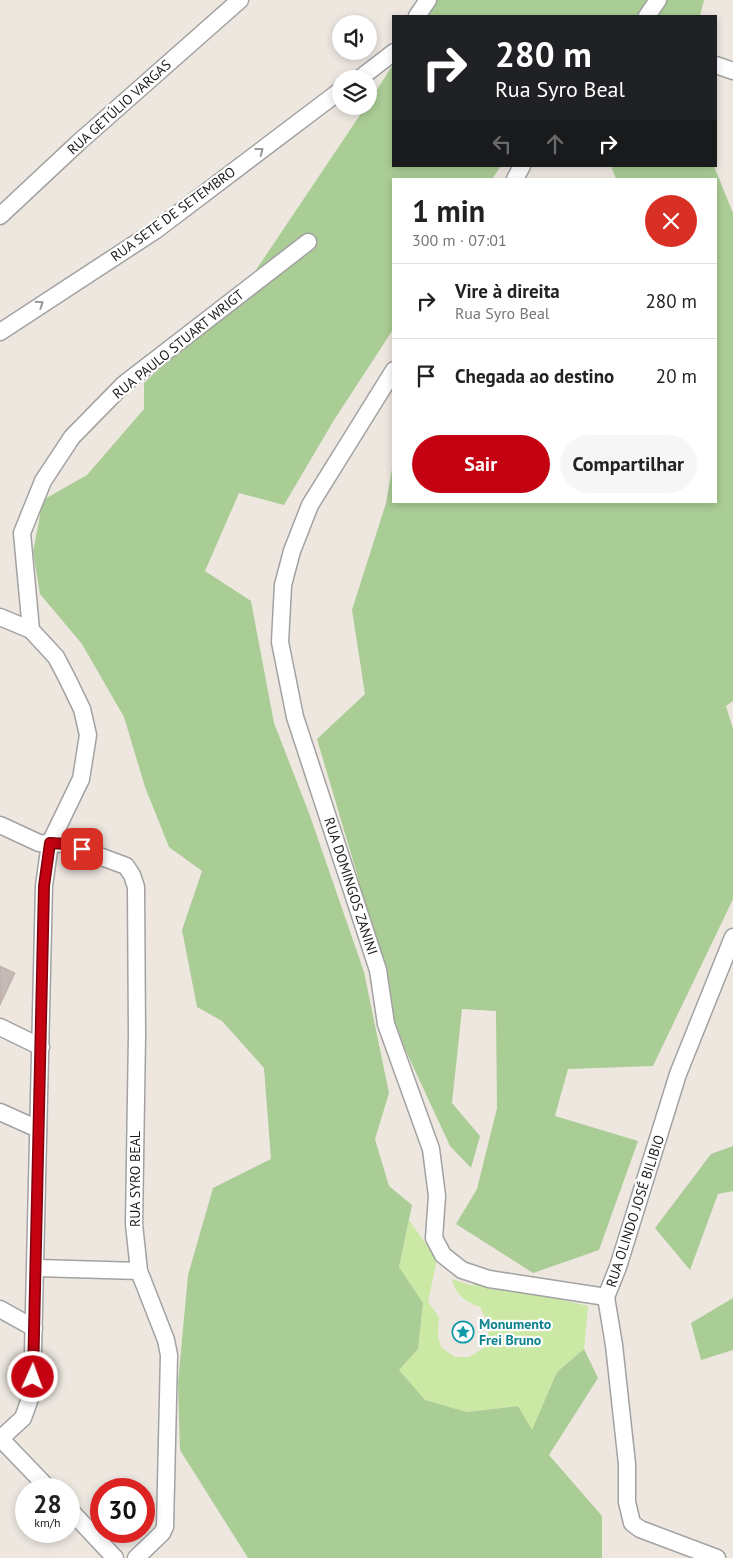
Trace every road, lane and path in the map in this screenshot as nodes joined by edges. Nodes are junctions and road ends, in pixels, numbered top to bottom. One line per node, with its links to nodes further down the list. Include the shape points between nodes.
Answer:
1 (240, 0): 11 (street, RUA GETÚLIO VARGAS)
2 (428, 0): 4 (street)
3 (658, 0): 5 (street)
4 (419, 15)
5 (648, 15)
6 (392, 54): 8 (street)
7 (717, 64): 9 (street)
8 (371, 70)
9 (733, 71)
10 (332, 97): 13 (street, RUA SETE DE SETEMBRO, one-way to 10, via 156,230)
11 (0, 216)
12 (308, 242): 16 (street, RUA PAULO STUART WRIGT, via 124,384 72,437 43,481 22,533)
13 (0, 332)
14 (392, 373): 26 (street, RUA DOMINGOS ZANINI, via 310,505 292,551 283,585 280,642 296,717 378,970 386,1024 431,1149 437,1196 434,1238 443,1255 462,1270 480,1276)
15 (0, 617): 16 (street)
16 (30, 630): 18 (street, via 56,657 82,708 88,735 80,779)
17 (0, 824): 18 (street, RUA SYRO BEAL, via 38,843)
18 (50, 843): 21 (street, via 44,886); 25 (street, RUA SYRO BEAL, via 67,844 126,866 136,887 134,1224)
19 (733, 936): 26 (street, RUA OLINDO JOSÉ BILIBIO, via 678,1074)
20 (0, 1028): 21 (street)
21 (42, 1047): 23 (street)
22 (0, 1112): 23 (street)
23 (38, 1129): 24 (street)
24 (36, 1268): 25 (street); 28 (street)
25 (139, 1271): 33 (street, RUA SYRO BEAL, via 168,1355 165,1527)
26 (606, 1298): 34 (street, RUA OLINDO JOSÉ BILIBIO, via 627,1464 627,1502 632,1523 640,1529)
27 (0, 1309): 28 (street)
28 (34, 1328): 29 (street, via 32,1393 28,1408 23,1418)
29 (0, 1438): 30 (street)
30 (38, 1478)
31 (80, 1521): 32 (street)
32 (115, 1558)
33 (136, 1558)
34 (717, 1558)

